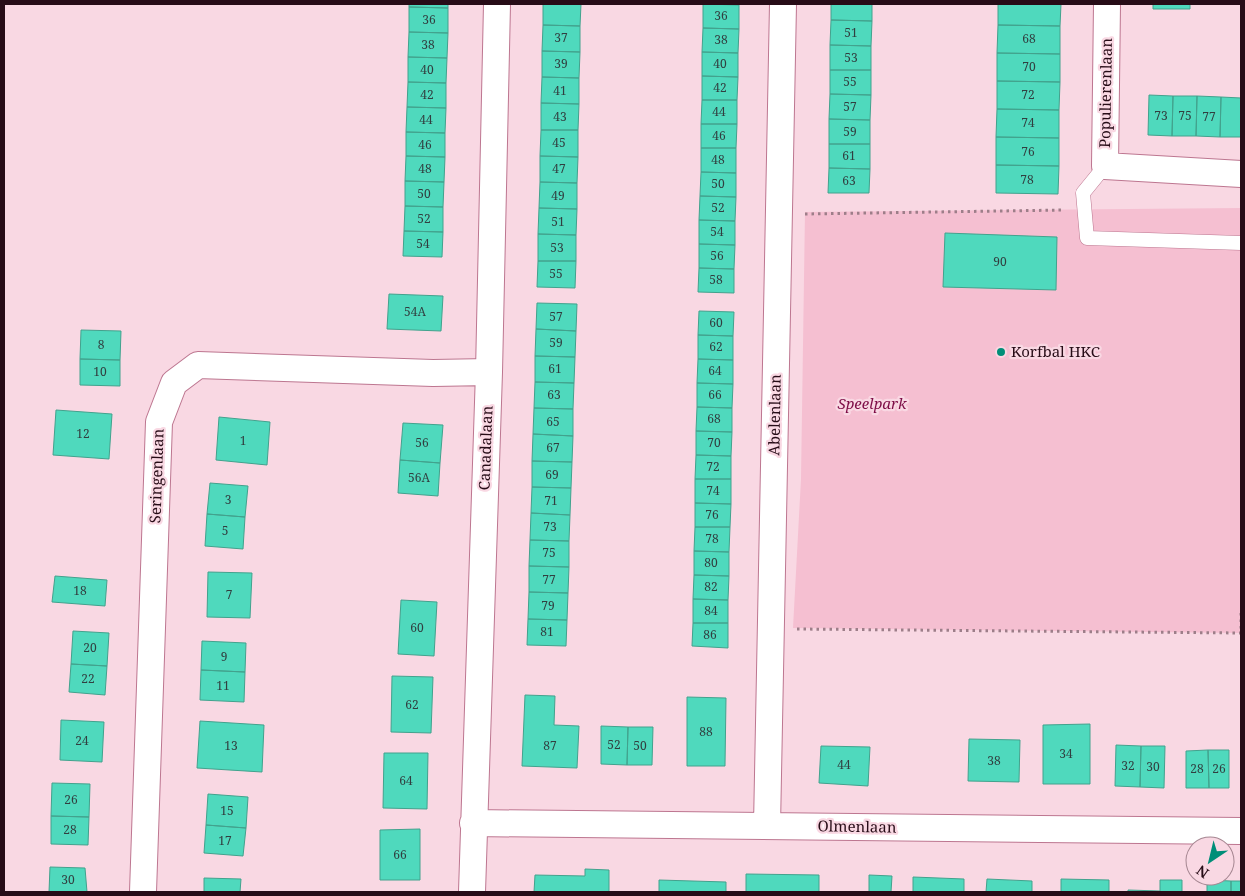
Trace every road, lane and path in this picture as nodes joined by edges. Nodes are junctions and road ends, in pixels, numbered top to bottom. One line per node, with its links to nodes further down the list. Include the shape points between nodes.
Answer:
1 (497, 4): 9 (street, Canadalaan)
2 (783, 4): 7 (street, Abelenlaan)
3 (1107, 4): 4 (street, Populierenlaan)
4 (1105, 166): 5 (street, Populierenlaan); 6 (lane)
5 (1241, 174)
6 (1083, 192): 7 (path, via 1068,210); 8 (lane, via 1087,238)
7 (779, 214): 11 (street, Abelenlaan)
8 (1241, 243)
9 (488, 372): 12 (street, Canadalaan); 15 (street, Seringenlaan, via 198,365 174,383 159,422)
10 (1241, 610): 11 (path, via 1241,633)
11 (771, 629): 13 (street, Abelenlaan)
12 (473, 823): 13 (street, Olmenlaan); 16 (street, Canadalaan)
13 (767, 826): 14 (street, Olmenlaan)
14 (1241, 831)
15 (143, 892)
16 (472, 892)

